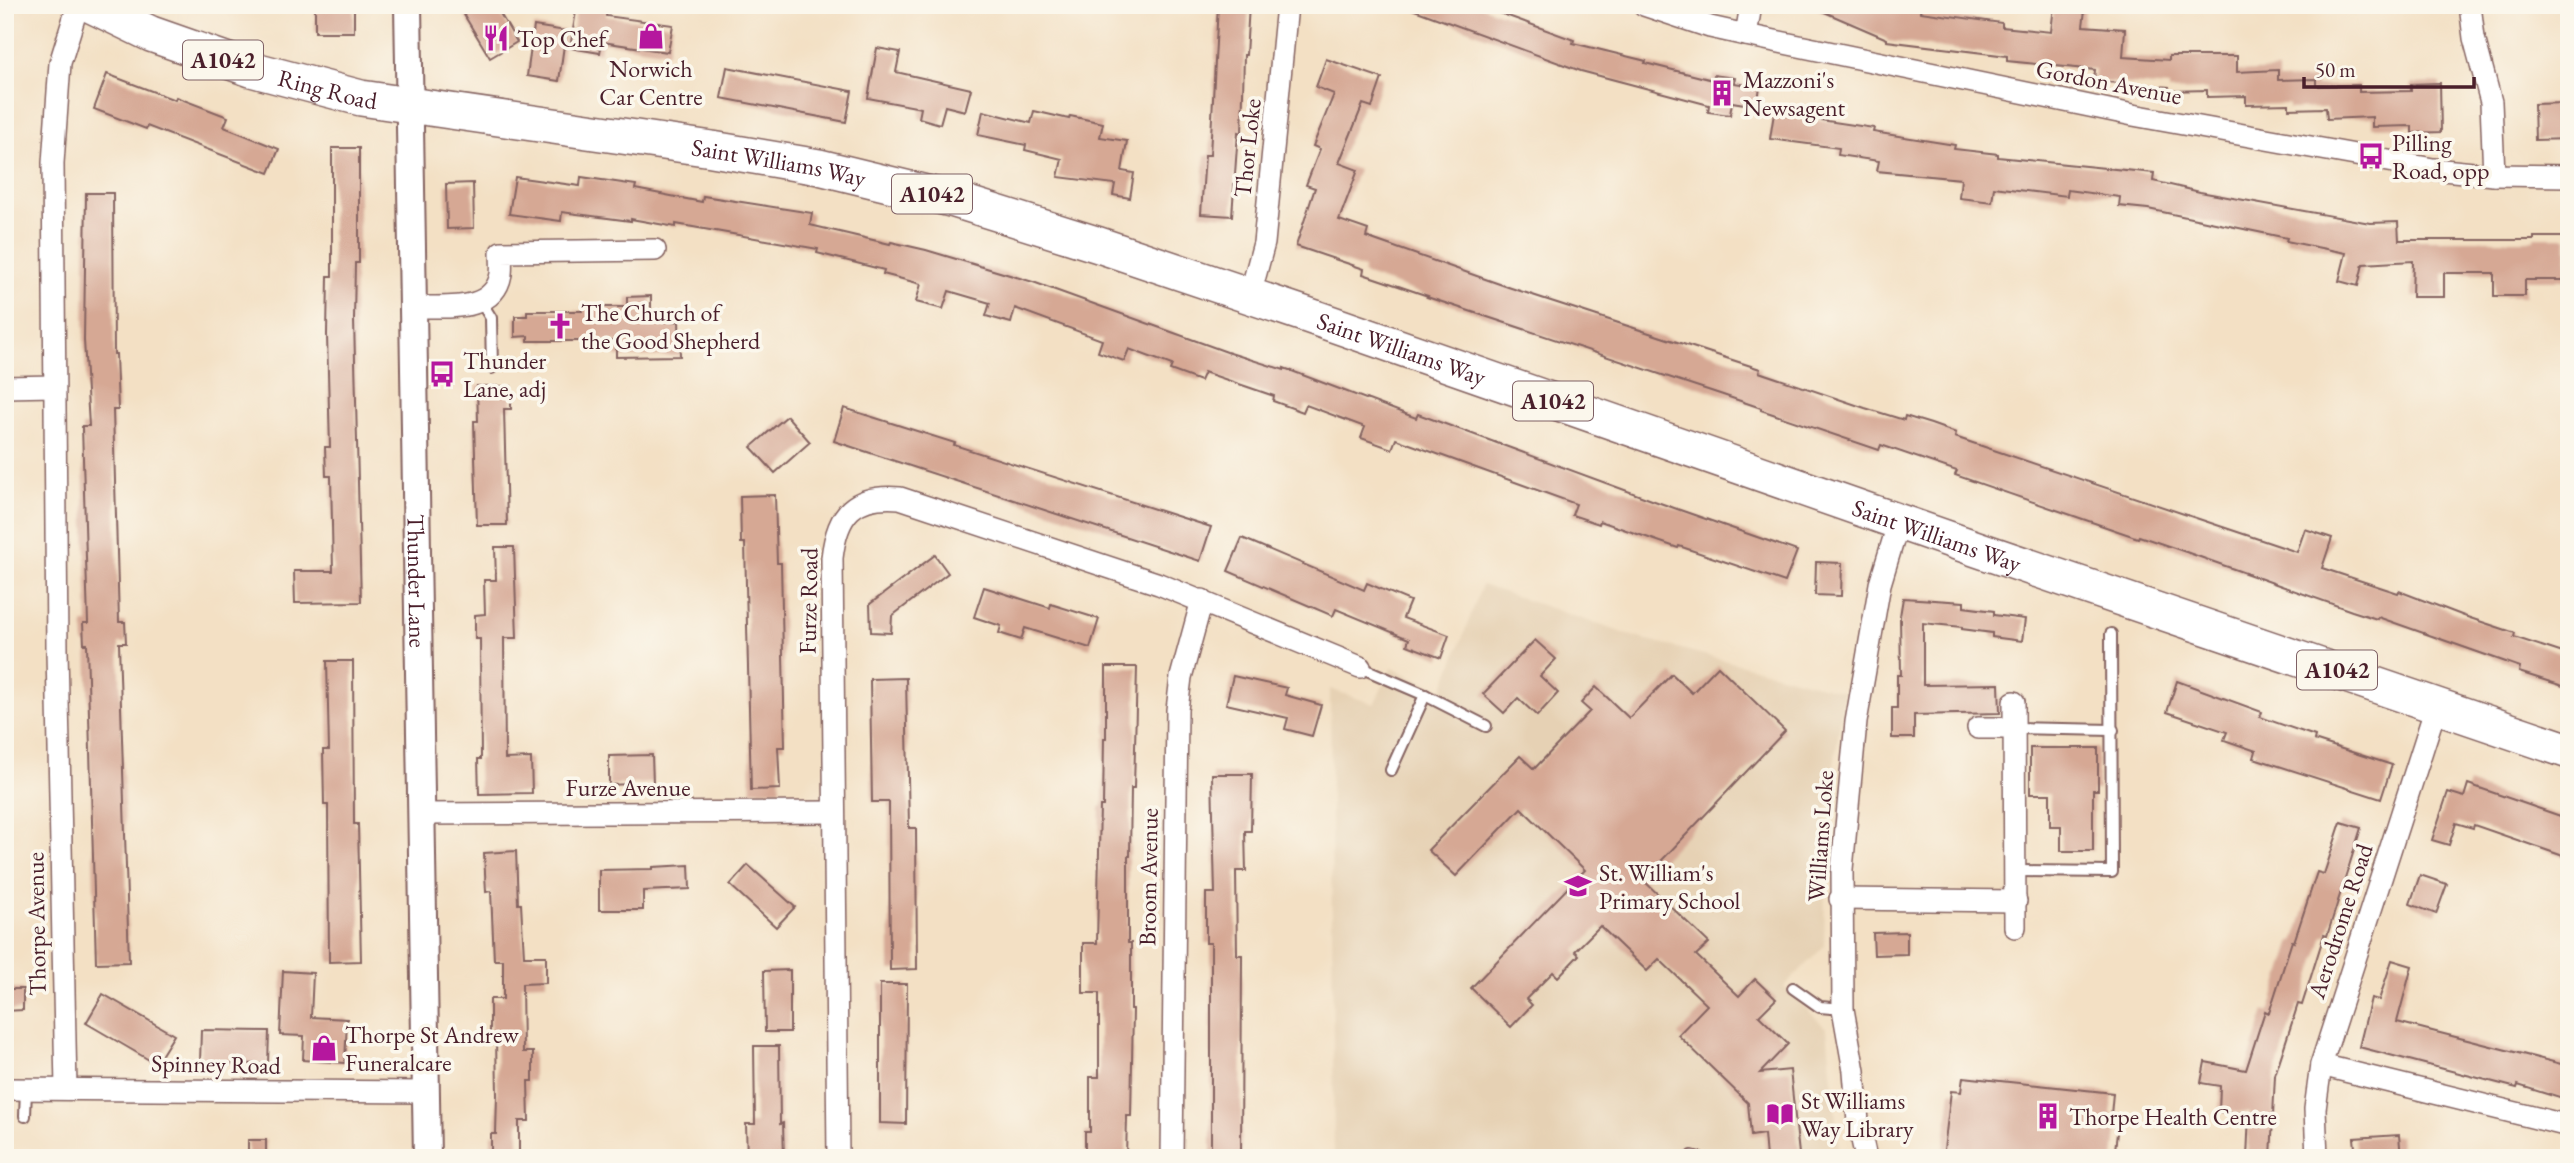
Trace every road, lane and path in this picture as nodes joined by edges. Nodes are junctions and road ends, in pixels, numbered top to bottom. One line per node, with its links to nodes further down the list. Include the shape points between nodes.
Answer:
1 (78, 5): 17 (street, Thorpe Avenue, via 60,63 53,163)
2 (92, 5): 9 (highway, Ring Road / A1042, via 151,34 251,69)
3 (408, 5): 9 (street, Thunder Lane)
4 (1287, 5): 13 (street, Thor Loke, via 1264,243)
5 (1644, 5): 8 (street, Gordon Avenue)
6 (1751, 5): 8 (street)
7 (2470, 5): 10 (street, via 2491,102)
8 (1746, 35): 10 (street, Gordon Avenue, via 2133,115 2433,169)
9 (410, 106): 13 (highway, Saint Williams Way / A1042, via 819,167 955,200); 15 (street, Thunder Lane)
10 (2494, 175): 11 (street, Gordon Avenue)
11 (2569, 176)
12 (655, 250): 14 (street, via 501,252 500,276)
13 (1250, 295): 19 (highway, Saint Williams Way / A1042)
14 (481, 302): 15 (street); 16 (lane, via 491,318)
15 (415, 307): 33 (street, Thunder Lane)
16 (492, 368)
17 (54, 386): 18 (street); 42 (street, Thorpe Avenue)
18 (5, 387)
19 (1899, 522): 25 (highway, Saint Williams Way / A1042); 35 (street, Williams Loke, via 1880,584 1856,722)
20 (1202, 600): 22 (street, Furze Road); 32 (street, Furze Road, via 900,498 865,500 840,522 832,558); 48 (street, Broom Avenue, via 1177,702)
21 (2111, 634): 29 (lane)
22 (1360, 667): 23 (lane)
23 (1425, 695): 26 (lane); 31 (lane)
24 (2014, 702): 28 (street)
25 (2437, 704): 30 (highway, Saint Williams Way / A1042); 40 (street, Aerodrome Road)
26 (1486, 726)
27 (1978, 728): 28 (street)
28 (2014, 728): 29 (lane); 34 (street)
29 (2113, 730): 34 (lane, via 2112,872)
30 (2569, 751)
31 (1391, 770)
32 (834, 812): 33 (street, Furze Avenue); 47 (street, Furze Road)
33 (421, 814): 43 (street, Thunder Lane)
34 (2015, 871): 36 (street)
35 (1840, 899): 36 (street); 39 (street, Williams Loke)
36 (2016, 901): 37 (street)
37 (2015, 927)
38 (1793, 988): 39 (lane, via 1820,1007)
39 (1843, 1009): 49 (street, Williams Loke)
40 (2321, 1065): 45 (street); 50 (street, Aerodrome Road, via 2315,1109)
41 (15, 1089): 42 (street, Spinney Road); 44 (lane)
42 (66, 1089): 43 (street, Spinney Road)
43 (426, 1092): 46 (street, Thunder Lane)
44 (25, 1116)
45 (2569, 1126)
46 (427, 1158)
47 (838, 1158)
48 (1172, 1158)
49 (1867, 1158)
50 (2317, 1158)

